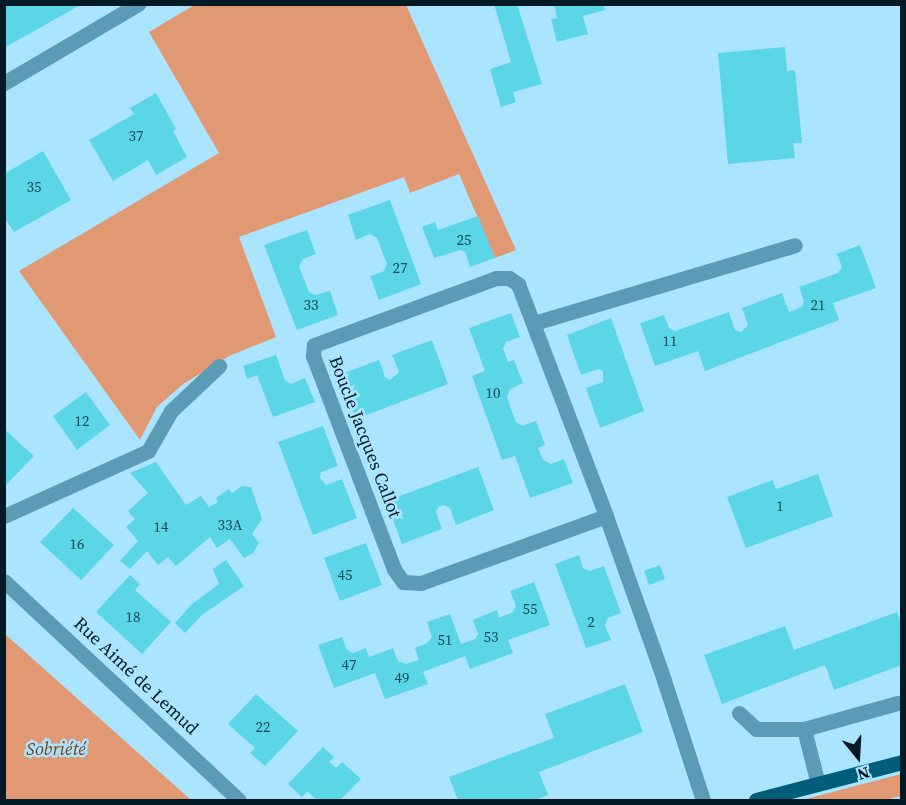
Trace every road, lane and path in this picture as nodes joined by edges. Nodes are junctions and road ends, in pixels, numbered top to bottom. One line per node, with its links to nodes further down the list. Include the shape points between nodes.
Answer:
1 (138, 4): 2 (street)
2 (4, 83)
3 (795, 245): 4 (street)
4 (534, 323): 7 (street, Boucle Jacques Callot); 7 (street, Boucle Jacques Callot, via 518,284 509,278 496,278 314,345 313,357 394,569 403,582 421,583)
5 (219, 366): 6 (street, via 171,411 148,451)
6 (4, 516)
7 (606, 516): 15 (street, Boucle Jacques Callot)
8 (4, 581): 14 (street, Rue Aimé de Lemud)
9 (897, 703): 11 (street)
10 (739, 712): 11 (street, via 756,729)
11 (804, 729): 13 (street)
12 (902, 762): 13 (main road)
13 (818, 784): 16 (main road)
14 (239, 801)
15 (703, 801)
16 (756, 801)

